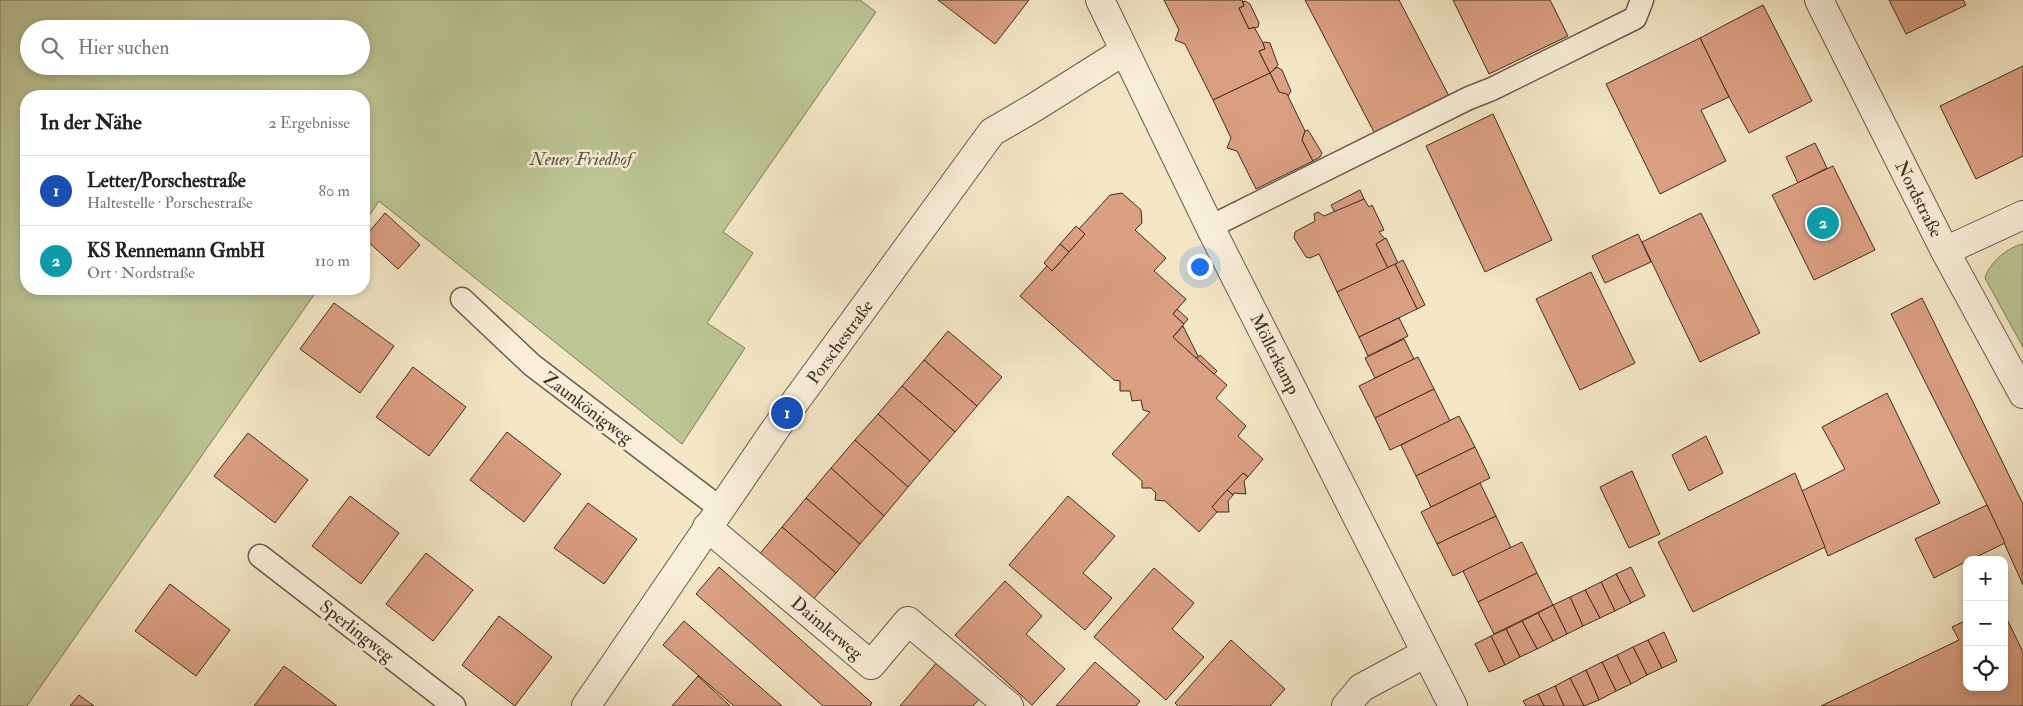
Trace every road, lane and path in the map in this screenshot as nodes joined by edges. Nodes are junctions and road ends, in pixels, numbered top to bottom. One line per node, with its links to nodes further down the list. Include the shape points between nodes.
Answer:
1 (1100, 0): 4 (street, Möllerkamp)
2 (1642, 0): 6 (lane, via 1635,18)
3 (1819, 0): 7 (street, Nordstraße)
4 (1124, 51): 6 (street, Möllerkamp); 10 (street, Porschestraße, via 992,132)
5 (2023, 215): 7 (street)
6 (1210, 227): 12 (street, Möllerkamp)
7 (1945, 251): 9 (street, Nordstraße)
8 (462, 299): 10 (lane, Zaunkönigweg, via 532,365)
9 (2023, 394)
10 (714, 518): 14 (street, Porschestraße); 15 (street, Daimlerweg, via 871,665 908,621)
11 (260, 556): 13 (lane, Sperlingweg)
12 (1426, 653): 16 (street, via 1361,688); 17 (street, Möllerkamp)
13 (454, 706)
14 (586, 706)
15 (1009, 706)
16 (1346, 706)
17 (1453, 706)

